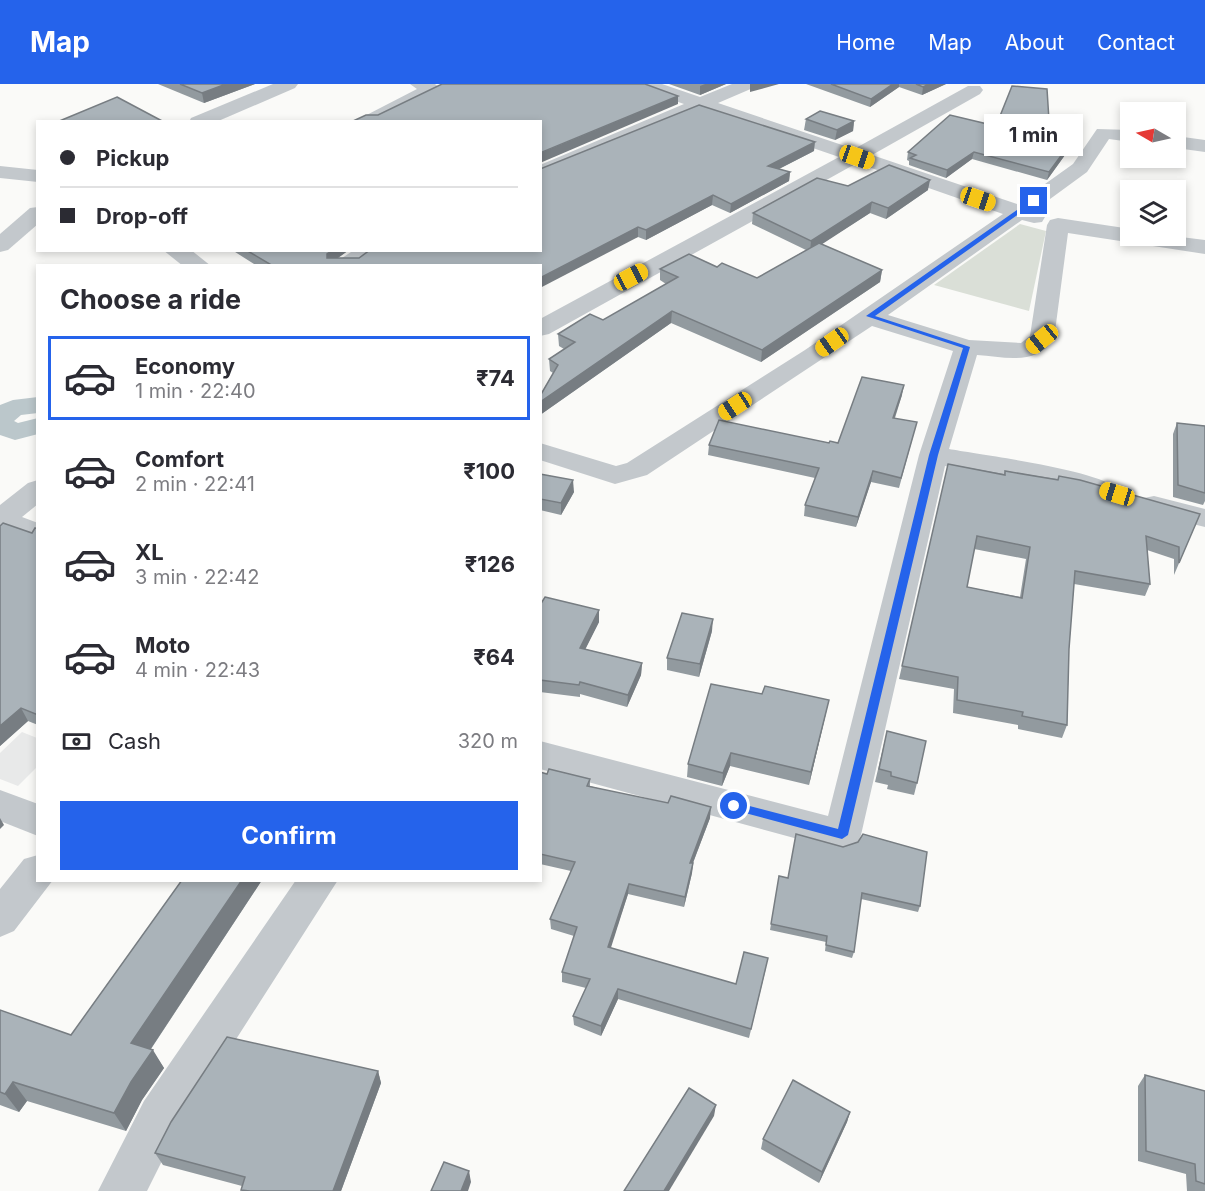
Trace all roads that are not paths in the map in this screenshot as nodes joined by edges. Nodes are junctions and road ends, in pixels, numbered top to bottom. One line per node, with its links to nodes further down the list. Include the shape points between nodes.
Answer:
1 (289, 84): 7 (street)
2 (419, 84): 8 (street, via 432,89)
3 (644, 84): 6 (street)
4 (747, 84): 6 (street)
5 (974, 90): 12 (street)
6 (703, 103): 12 (street); 13 (street)
7 (203, 120)
8 (366, 120)
9 (1120, 135): 16 (street, via 1104,133 1080,168)
10 (1186, 143): 11 (street)
11 (1205, 146)
12 (857, 157): 16 (street); 26 (street)
13 (542, 171)
14 (0, 172): 15 (street)
15 (36, 176)
16 (1018, 213): 18 (street); 25 (street)
17 (36, 215): 19 (street)
18 (1058, 225): 20 (street); 27 (street, via 1042,339 1027,351)
19 (0, 244)
20 (1205, 247)
21 (177, 252): 23 (street)
22 (368, 252): 24 (street)
23 (197, 264)
24 (345, 264)
25 (869, 316): 27 (street); 28 (street, via 637,469 615,475)
26 (542, 328)
27 (967, 347): 29 (street)
28 (542, 452)
29 (933, 455): 31 (street, via 1080,482); 34 (street, via 842,835)
30 (36, 491): 32 (street)
31 (1205, 518)
32 (0, 520): 33 (street)
33 (36, 533)
34 (542, 755)
35 (0, 805): 36 (street)
36 (36, 820)
37 (36, 873): 39 (street)
38 (317, 882): 40 (street, via 160,1117)
39 (0, 918)
40 (122, 1191)

